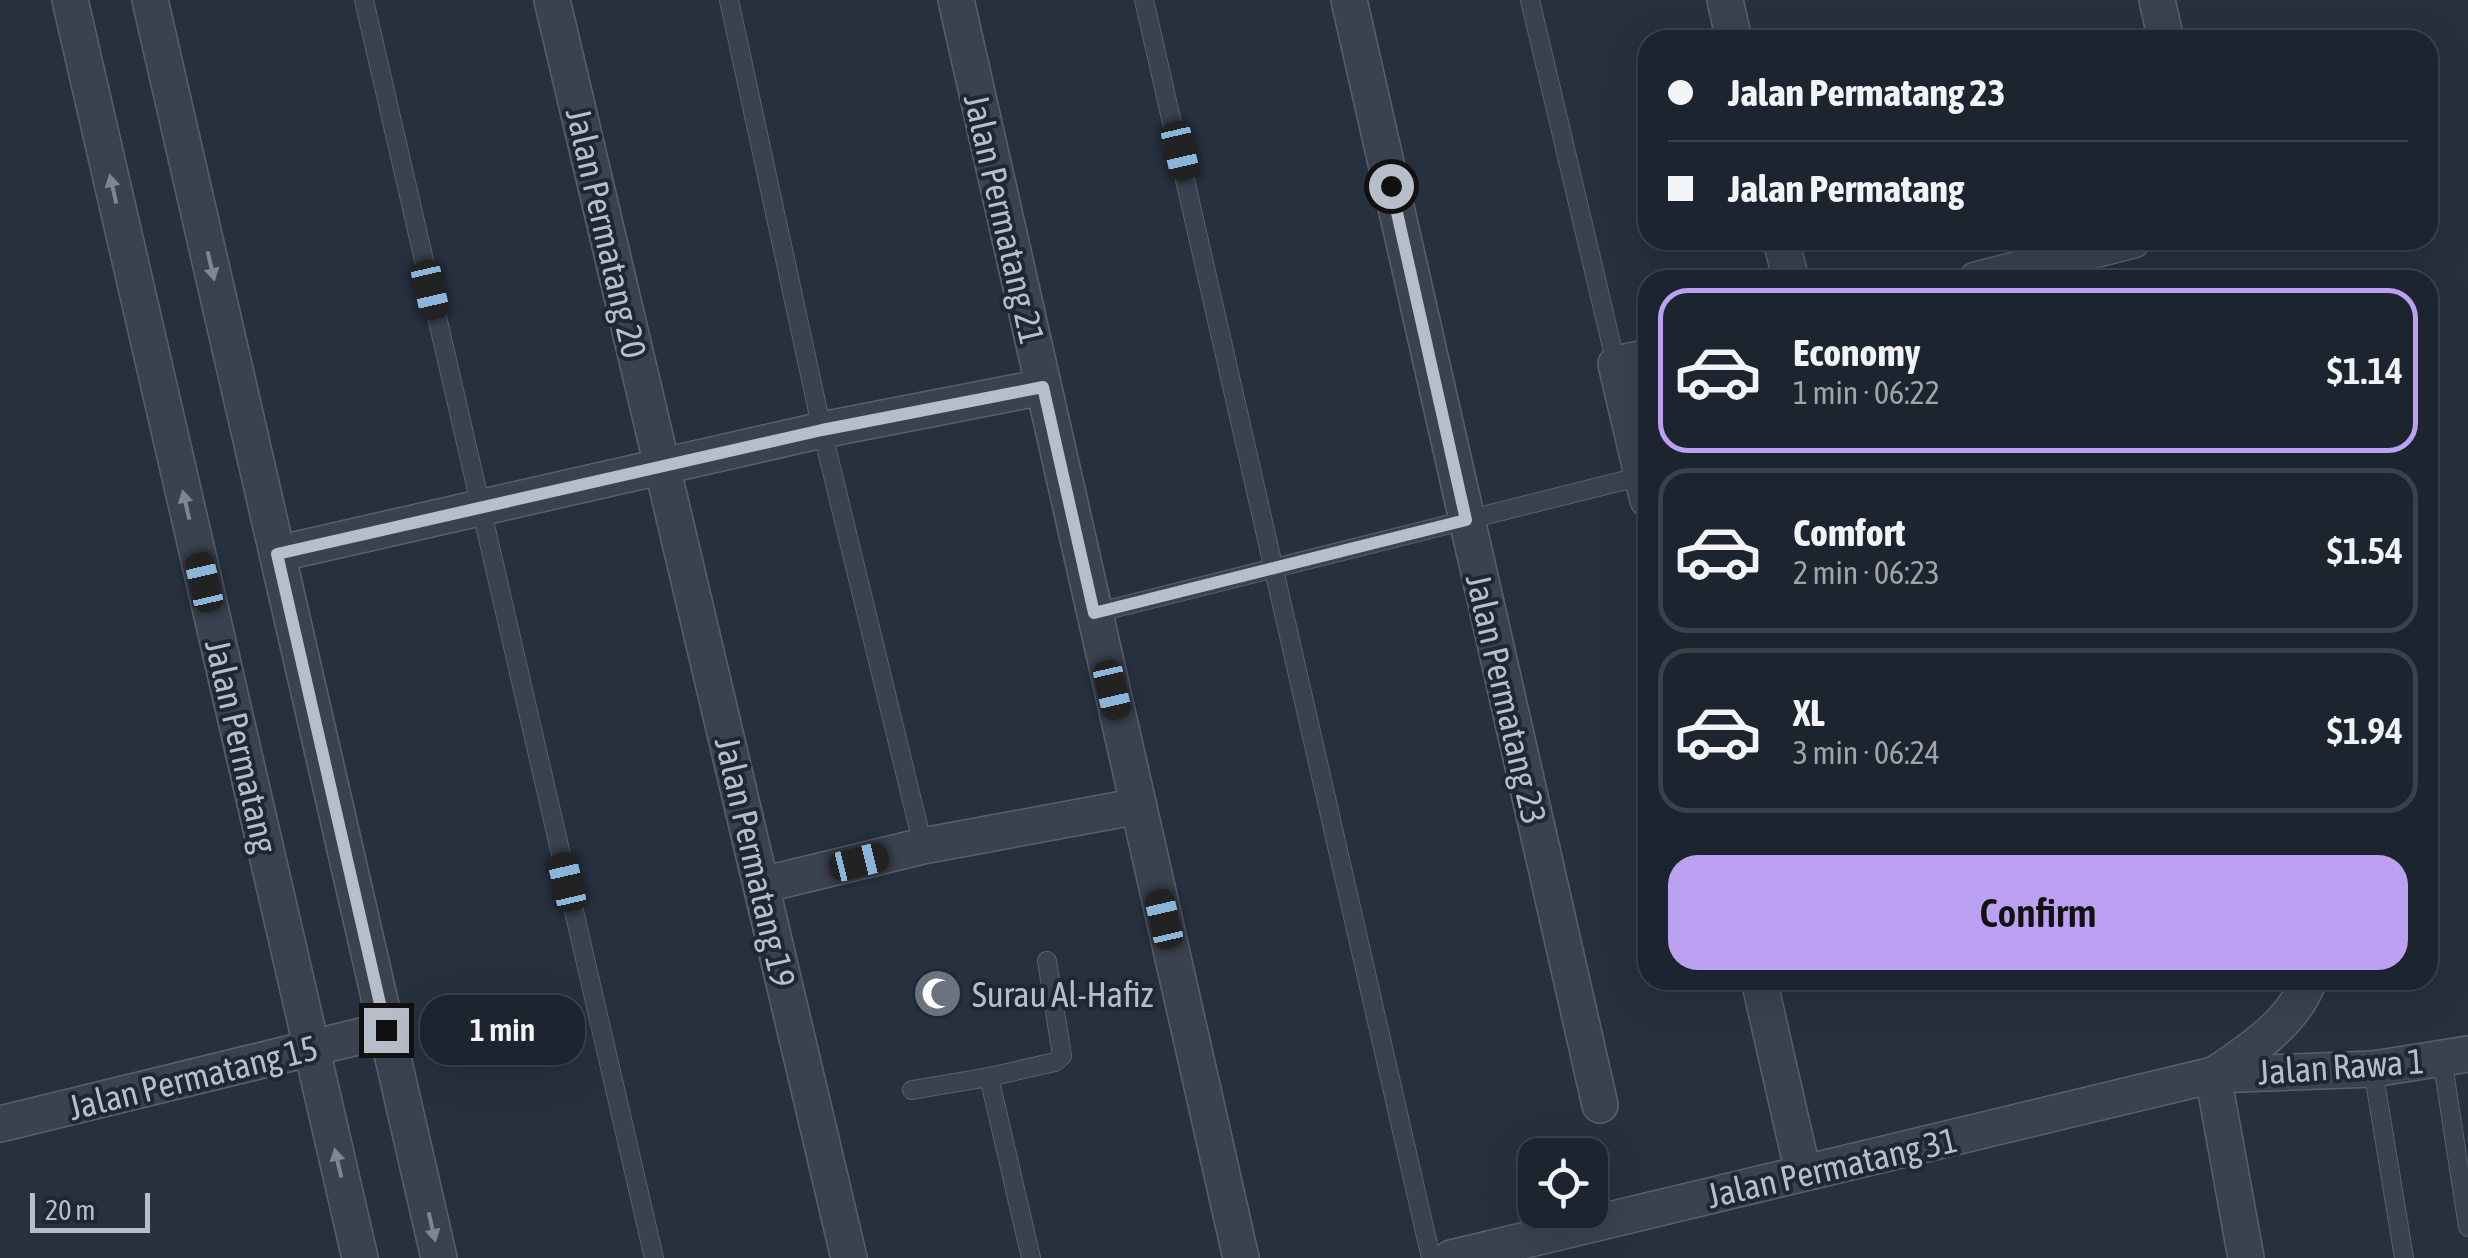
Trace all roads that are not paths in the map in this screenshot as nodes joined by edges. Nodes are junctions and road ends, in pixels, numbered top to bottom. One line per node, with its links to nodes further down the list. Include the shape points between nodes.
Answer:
1 (70, 0): 34 (street, Jalan Permatang, one-way to 1)
2 (150, 0): 24 (street, one-way to 24)
3 (364, 0): 22 (lane)
4 (552, 0): 20 (street, Jalan Permatang 20)
5 (728, 0): 19 (lane)
6 (956, 0): 17 (street, Jalan Permatang 21)
7 (1144, 0): 25 (lane)
8 (1349, 0): 23 (street, Jalan Permatang 23)
9 (1530, 0): 16 (lane)
10 (1724, 0): 12 (street)
11 (2157, 0): 13 (street)
12 (1732, 30)
13 (2164, 30)
14 (2094, 250): 15 (street)
15 (2015, 270)
16 (1632, 361): 18 (street)
17 (1043, 387): 19 (street); 26 (street, Jalan Permatang 21)
18 (1638, 420)
19 (822, 430): 20 (street); 28 (lane)
20 (662, 466): 22 (street); 29 (street, Jalan Permatang 19)
21 (1638, 489): 23 (lane)
22 (480, 507): 24 (street); 47 (lane)
23 (1466, 520): 25 (lane); 40 (street, Jalan Permatang 23)
24 (277, 554): 33 (street)
25 (1276, 568): 26 (lane); 51 (lane)
26 (1094, 613): 27 (street, Jalan Permatang 21)
27 (1139, 806): 28 (street); 50 (street, Jalan Permatang 21)
28 (923, 846): 29 (street)
29 (762, 885): 48 (street, Jalan Permatang 19)
30 (1047, 961): 38 (lane, via 1062,1056)
31 (1760, 990): 42 (street)
32 (2305, 990): 37 (street, via 2256,1046)
33 (386, 1030): 34 (street, Jalan Permatang 15); 46 (street, one-way to 46)
34 (312, 1048): 41 (street, Jalan Permatang 15); 45 (street, Jalan Permatang, one-way to 34)
35 (2455, 1056): 36 (street, Jalan Rawa 1); 43 (lane)
36 (2373, 1069): 37 (street, Jalan Rawa 1); 54 (lane)
37 (2213, 1075): 42 (street, Jalan Permatang 31); 53 (street)
38 (989, 1077): 39 (lane); 49 (lane)
39 (912, 1090)
40 (1600, 1106)
41 (0, 1124)
42 (1803, 1173): 44 (street, Jalan Permatang 31)
43 (2468, 1227)
44 (1524, 1250): 52 (street, Jalan Permatang 31)
45 (360, 1258)
46 (439, 1258)
47 (654, 1258)
48 (850, 1258)
49 (1031, 1258)
50 (1241, 1258)
51 (1431, 1258)
52 (1451, 1258)
53 (2246, 1258)
54 (2404, 1258)

